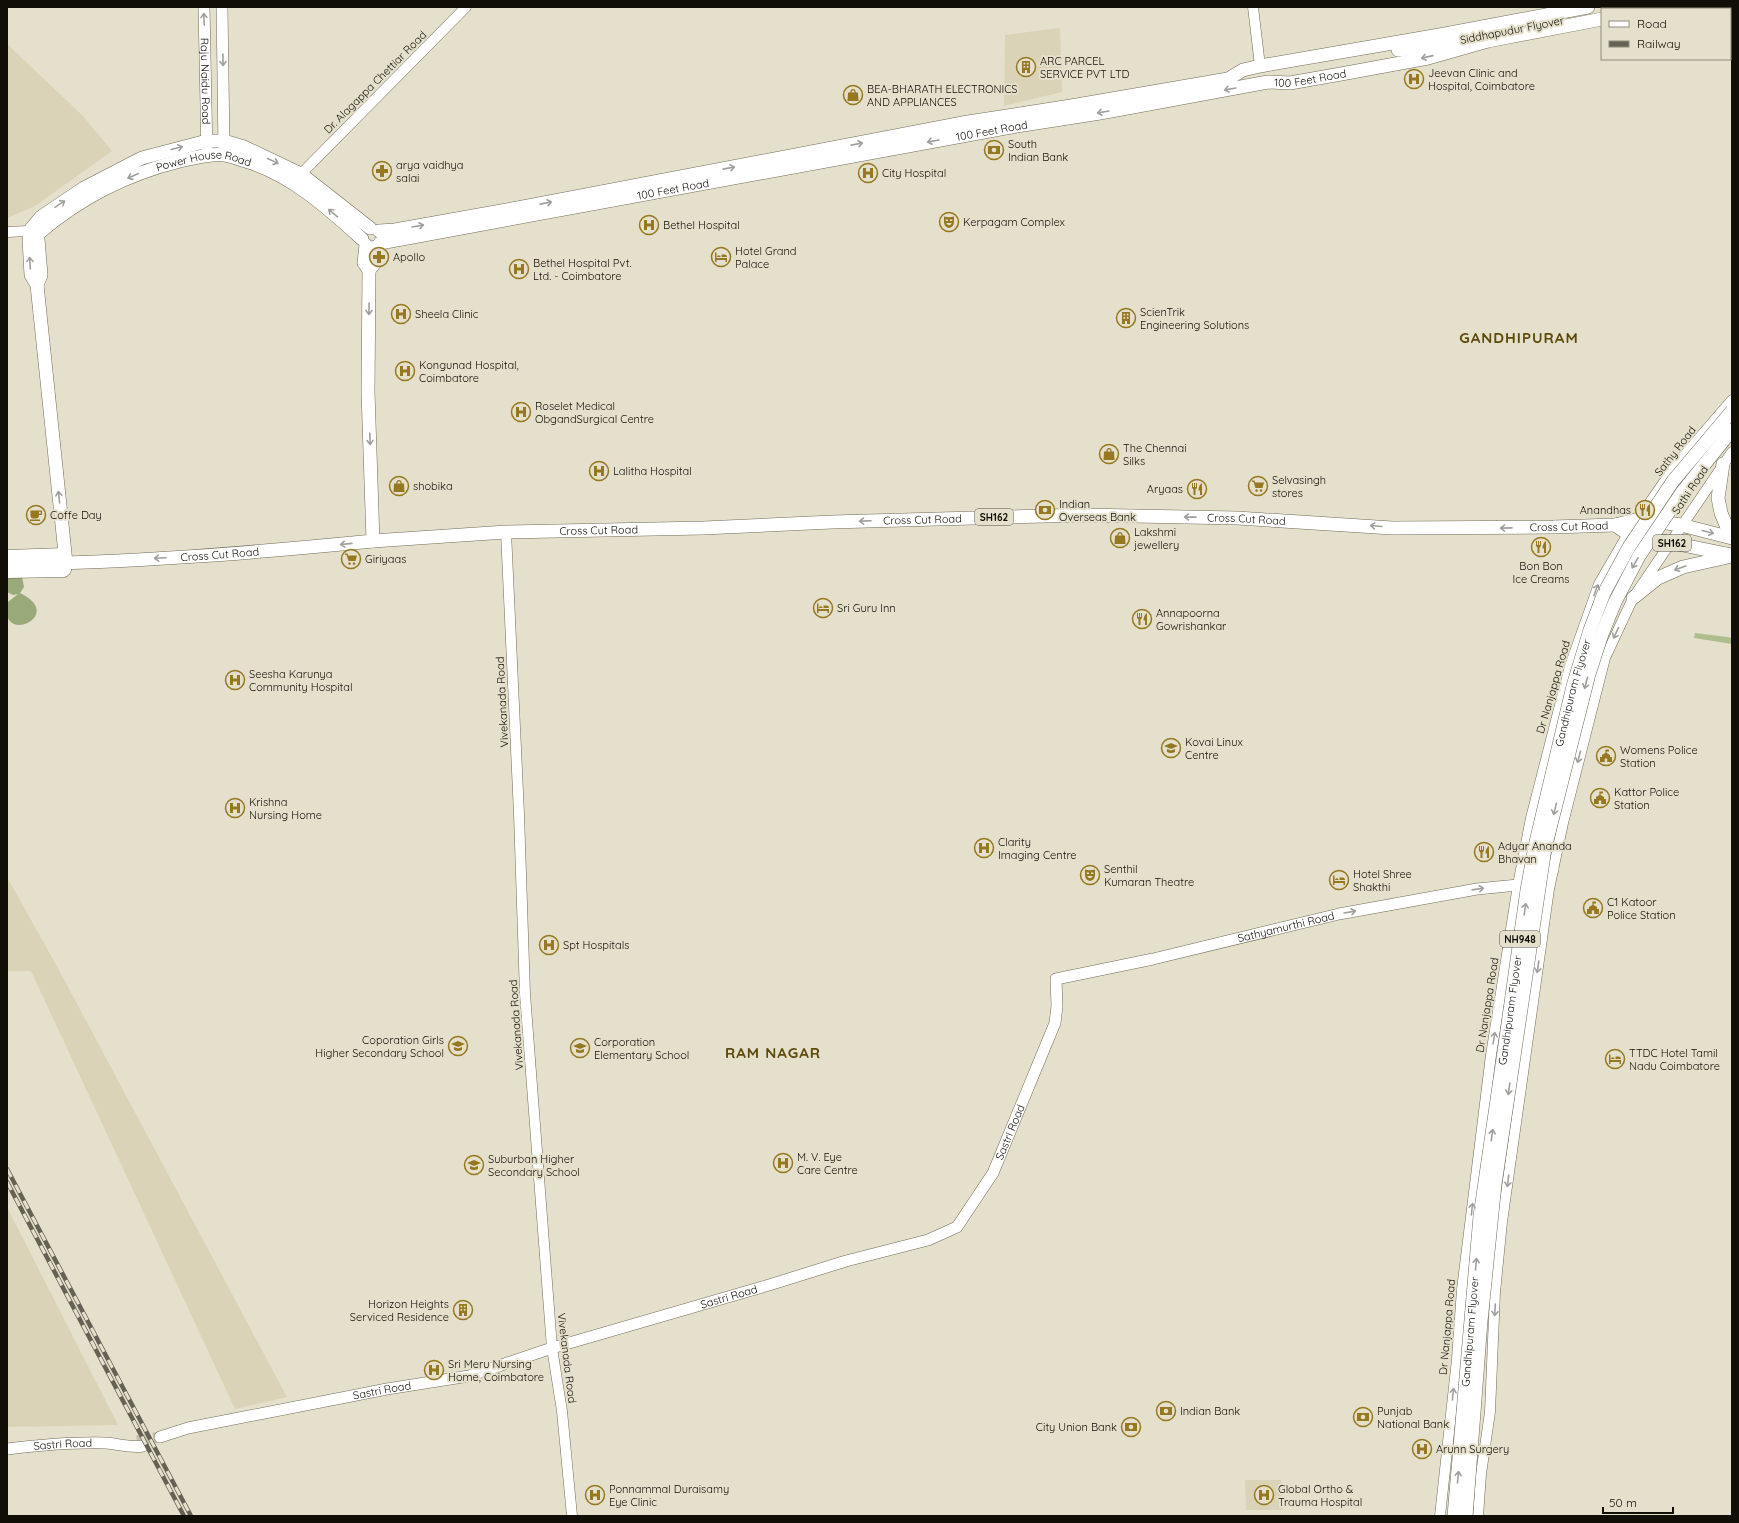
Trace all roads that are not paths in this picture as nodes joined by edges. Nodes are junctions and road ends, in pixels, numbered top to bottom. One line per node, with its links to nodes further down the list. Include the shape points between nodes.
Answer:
1 (204, 7): 10 (main road, Raju Naidu Road, one-way to 1)
2 (222, 7): 11 (main road, Raju Naidu Road, one-way to 11)
3 (466, 7): 14 (street, Dr. Alagappa Chettiar Road)
4 (1253, 7): 9 (street)
5 (1588, 7): 9 (main road, 100 Feet Road, via 1445,34)
6 (1601, 11): 8 (main road, Siddhapudur Flyover)
7 (1601, 19): 9 (main road, 100 Feet Road, one-way to 9, via 1488,41 1428,58 1290,83)
8 (1421, 48): 9 (main road, Siddhapudur Flyover, via 1402,49); 9 (main road, Siddhapudur Flyover, via 1404,56 1287,78)
9 (1264, 74): 18 (main road, 100 Feet Road, one-way to 18, via 995,130); 18 (main road, 100 Feet Road, one-way to 9, via 395,230 968,122 1228,79 1243,70)
10 (207, 141): 11 (main road, Power House Road); 13 (main road, Raju Naidu Road); 16 (main road, Power House Road, one-way to 10, via 42,217 84,188 142,158)
11 (224, 142): 12 (main road, Raju Naidu Road); 14 (main road, Power House Road, one-way to 14, via 244,147)
12 (225, 155): 13 (main road, Power House Road); 18 (main road, Power House Road, one-way to 12, via 298,186 267,169)
13 (208, 156): 16 (main road, Power House Road, one-way to 16, via 149,169 88,196)
14 (301, 174): 18 (main road, Power House Road)
15 (7, 232): 16 (street)
16 (32, 235): 17 (street); 34 (main road, one-way to 16, via 37,285 41,274)
17 (7, 239)
18 (372, 239): 30 (main road, one-way to 30, via 364,263 369,270 368,392)
19 (1732, 400): 24 (street, Sathy Road, via 1676,465)
20 (1732, 411): 47 (main road, Gandhipuram Flyover / NH948, one-way to 20, bridge, via 1480,1216 1506,1032 1535,846 1574,686 1604,593 1629,547 1673,481)
21 (1732, 430): 48 (main road, Gandhipuram Flyover / NH948, one-way to 48, bridge, via 1683,491 1639,556 1615,602 1589,674 1545,848 1495,1184 1481,1321)
22 (1732, 452): 23 (street, Sathi Road)
23 (1722, 464): 26 (street, Sathi Road); 29 (main road, via 1718,498 1720,514)
24 (1639, 519): 25 (main road, SH162); 26 (main road, SH162); 28 (street, Dr Nanjappa Road)
25 (1615, 525): 27 (main road, Cross Cut Road / SH162, one-way to 27, via 1392,528 1231,518 1083,515 840,521 711,528); 28 (main road, SH162)
26 (1681, 525): 29 (main road, SH162, one-way to 29); 31 (street, Sathi Road)
27 (506, 532): 30 (main road, Cross Cut Road / SH162); 41 (street, Vivekanada Road, via 525,994)
28 (1628, 534): 31 (main road, SH162); 39 (street, Dr Nanjappa Road, one-way to 28, via 1531,818 1570,666 1599,584)
29 (1731, 538)
30 (373, 541): 34 (main road, Cross Cut Road, one-way to 34, via 212,556)
31 (1670, 543): 33 (main road, SH162); 37 (street)
32 (7, 554): 34 (street)
33 (1732, 556): 37 (main road, one-way to 37, via 1683,567 1658,578)
34 (65, 558): 35 (main road, Cross Cut Road, via 37,564); 36 (street, via 64,572)
35 (7, 564)
36 (7, 572)
37 (1633, 598): 38 (street, one-way to 38, via 1605,658)
38 (1553, 870): 39 (main road, Sathyamurthi Road); 49 (street, one-way to 49, via 1502,1222 1490,1412)
39 (1518, 885): 40 (main road, Sathyamurthi Road, one-way to 39, via 1153,959 1339,914 1477,889); 46 (street, Dr Nanjappa Road, one-way to 39, via 1479,1142)
40 (1056, 979): 41 (main road, Sastri Road, via 1058,1006 1055,1023 1038,1066 993,1172 957,1227 928,1240 846,1261 769,1286)
41 (552, 1348): 42 (main road, Sastri Road, via 469,1376 386,1389 188,1428); 45 (street, Vivekanada Road, via 562,1411)
42 (162, 1439)
43 (7, 1444): 44 (main road, Sastri Road, via 109,1437 140,1443 135,1447 107,1443 52,1444)
44 (7, 1449)
45 (572, 1516)
46 (1440, 1516)
47 (1454, 1516)
48 (1466, 1516)
49 (1478, 1516)

